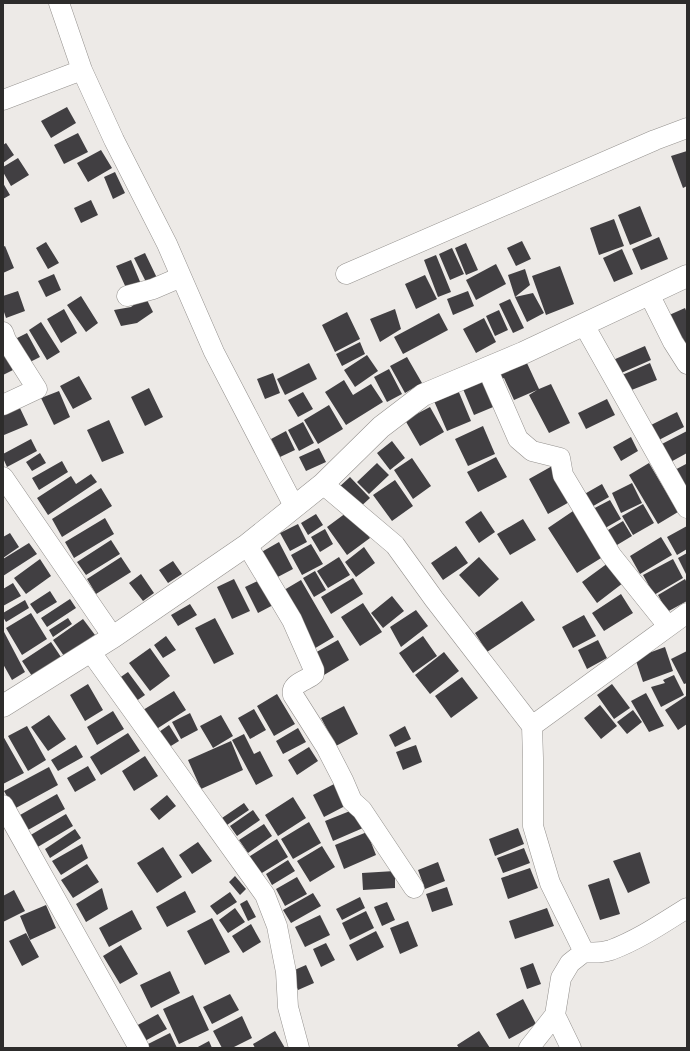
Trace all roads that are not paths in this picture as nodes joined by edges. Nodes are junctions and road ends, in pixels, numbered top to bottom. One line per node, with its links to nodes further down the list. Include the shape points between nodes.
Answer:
1 (59, 3): 2 (street)
2 (82, 70): 3 (street); 7 (street)
3 (3, 100)
4 (687, 128): 5 (street)
5 (346, 274)
6 (687, 276): 8 (main road)
7 (181, 277): 9 (street, via 153,289); 17 (street, via 214,352)
8 (649, 294): 10 (main road); 12 (street)
9 (127, 296)
10 (584, 325): 13 (main road); 18 (street)
11 (3, 332): 14 (street, via 37,389)
12 (687, 364)
13 (487, 368): 16 (main road, via 423,395 381,427); 21 (street, via 518,439 532,451 560,458 563,475 611,555)
14 (3, 405)
15 (3, 477): 22 (street)
16 (323, 484): 17 (main road); 25 (street, via 395,545)
17 (294, 506): 19 (main road)
18 (687, 508)
19 (247, 546): 22 (main road); 27 (street, via 292,620 314,670 314,674 293,687 293,695 326,747 352,802 362,810)
20 (687, 613): 21 (street)
21 (668, 626): 25 (street)
22 (113, 637): 23 (main road)
23 (90, 652): 24 (main road); 32 (street, via 265,894 277,926 286,972 288,1007)
24 (3, 706)
25 (532, 726): 29 (street, via 534,832 550,883)
26 (3, 805): 31 (street)
27 (414, 888)
28 (687, 908): 29 (street, via 637,938 611,950)
29 (584, 952): 30 (street, via 570,963 560,978)
30 (555, 1015): 33 (street); 34 (street)
31 (139, 1048)
32 (299, 1048)
33 (528, 1048)
34 (571, 1048)

